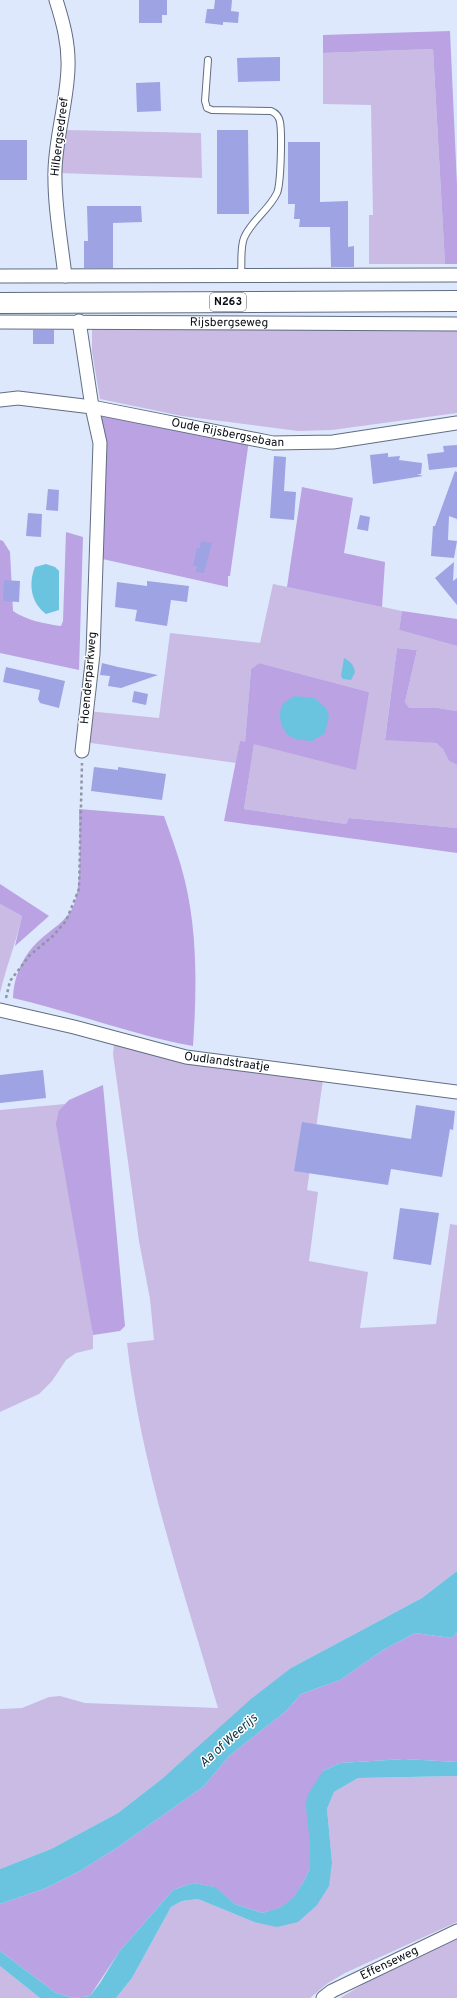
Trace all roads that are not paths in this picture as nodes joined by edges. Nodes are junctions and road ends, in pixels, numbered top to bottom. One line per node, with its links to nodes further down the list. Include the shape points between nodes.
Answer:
1 (56, 0): 6 (street, Hilbergsedreef, via 64,26 68,56 66,95 55,169 55,191)
2 (208, 60): 3 (lane, via 206,108 271,111 276,114 280,123 278,191 268,208 245,235 242,245)
3 (242, 274): 4 (street); 6 (street)
4 (457, 275)
5 (0, 276): 6 (street)
6 (65, 276)
7 (457, 301): 8 (main road, Rijsbergseweg / N263)
8 (0, 303)
9 (79, 321): 10 (street, Rijsbergseweg); 11 (street, Rijsbergseweg); 13 (street, Hoenderparkweg)
10 (0, 322)
11 (457, 324)
12 (0, 400): 13 (street, Oude Rijsbergsebaan, via 18,398)
13 (92, 407): 14 (street, Oude Rijsbergsebaan, via 273,443 333,442); 15 (street, Hoenderparkweg, via 100,451 93,654)
14 (457, 423)
15 (82, 751)
16 (2, 1010): 17 (street, Oudlandstraatje, via 186,1057)
17 (457, 1092)
18 (457, 1931): 19 (street, Effenseweg, via 332,1991)
19 (323, 1998)

